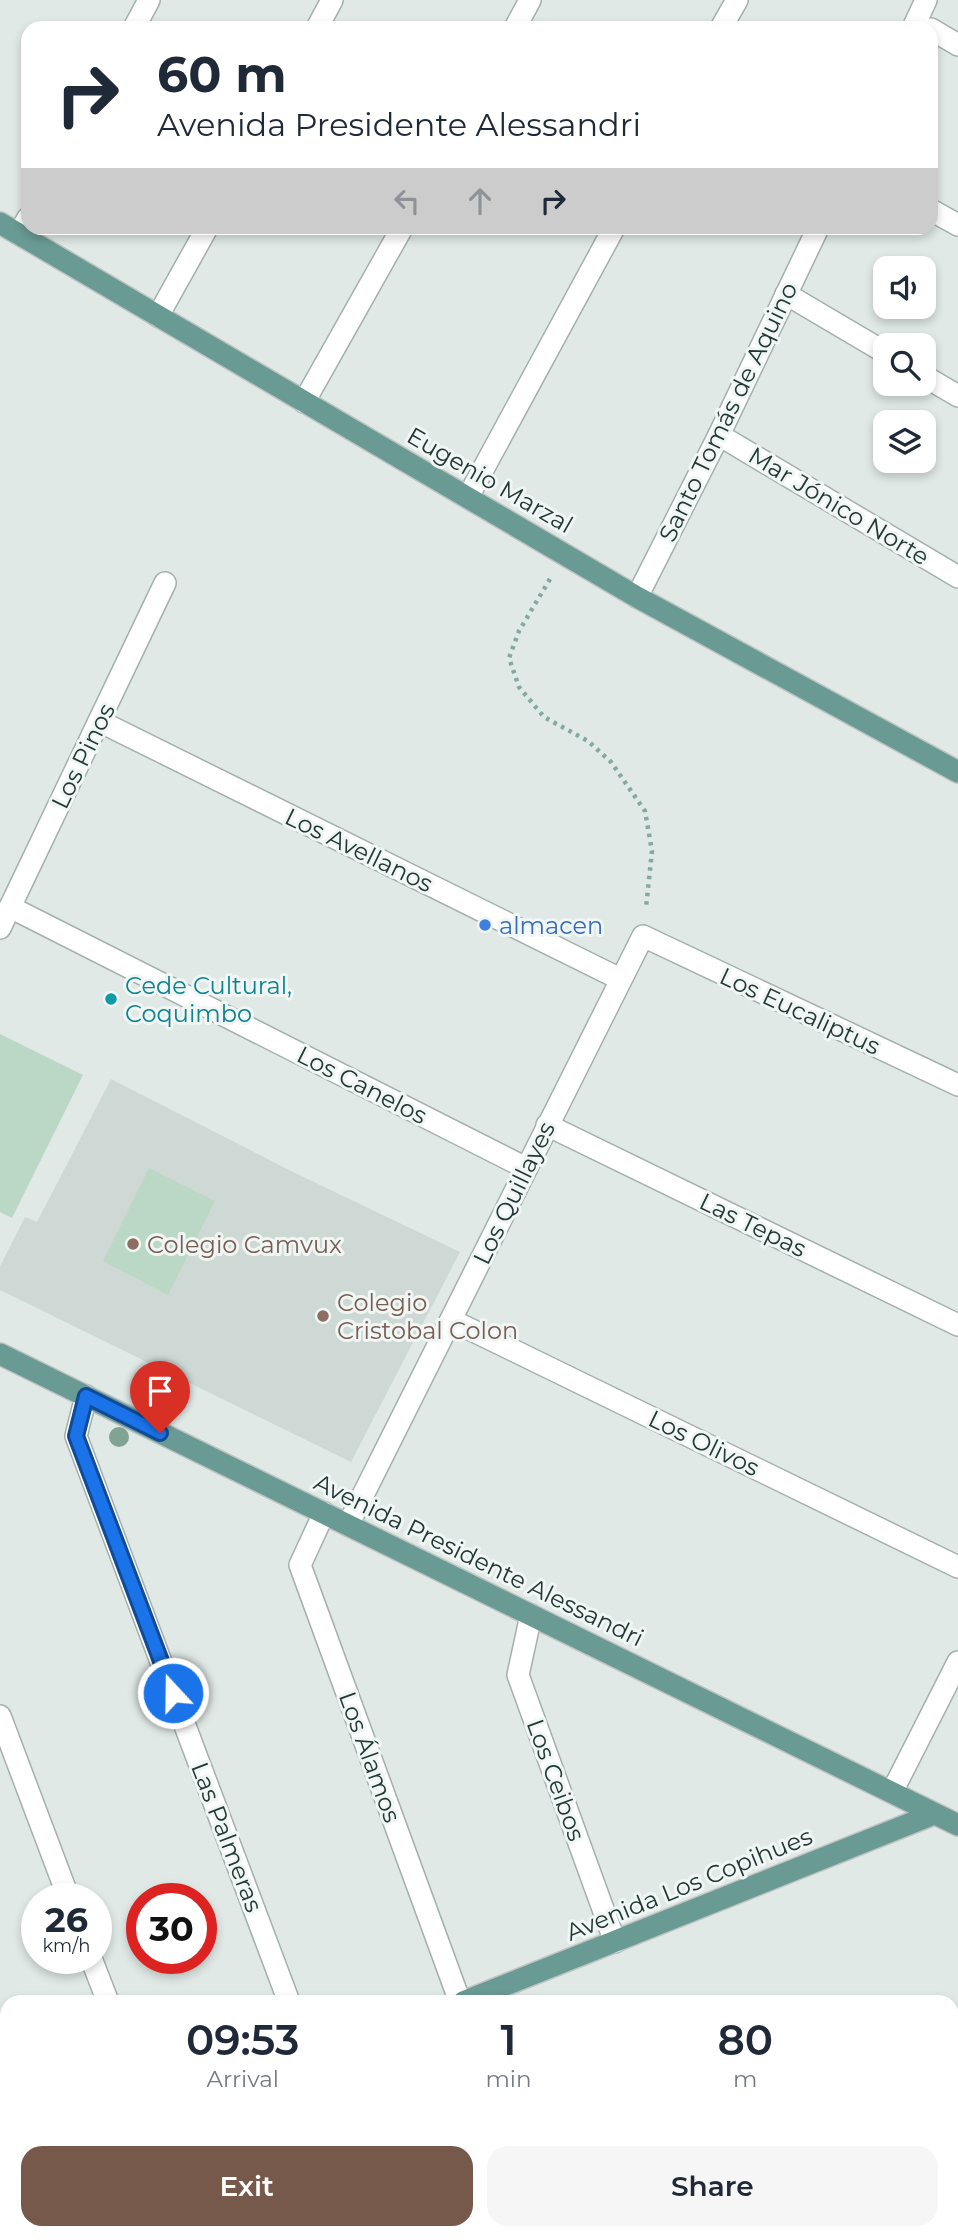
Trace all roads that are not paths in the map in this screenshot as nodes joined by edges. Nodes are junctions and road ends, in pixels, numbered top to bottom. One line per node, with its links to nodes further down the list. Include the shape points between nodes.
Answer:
1 (149, 0): 6 (street)
2 (332, 0): 7 (street)
3 (530, 0): 8 (street)
4 (737, 0): 9 (street)
5 (926, 0): 10 (street)
6 (138, 21)
7 (321, 21)
8 (519, 21)
9 (726, 21)
10 (923, 21)
11 (938, 35): 12 (street)
12 (958, 45)
13 (938, 214): 15 (street)
14 (0, 223): 16 (main road, Eugenio Marzal)
15 (958, 225)
16 (21, 226)
17 (36, 235): 23 (main road, Eugenio Marzal)
18 (202, 235): 23 (street)
19 (398, 235): 27 (street)
20 (610, 235): 29 (street)
21 (815, 235): 22 (street, Santo Tomás de Aquino)
22 (786, 294): 24 (street); 28 (street, Santo Tomás de Aquino)
23 (158, 316): 27 (main road, Eugenio Marzal)
24 (873, 345)
25 (936, 383): 26 (street)
26 (958, 396)
27 (304, 402): 29 (main road, Eugenio Marzal)
28 (719, 435): 30 (street, Mar Jónico Norte); 32 (street, Santo Tomás de Aquino)
29 (468, 497): 32 (main road, Eugenio Marzal)
30 (958, 578)
31 (165, 583): 33 (street, Los Pinos)
32 (637, 597): 34 (main road, Eugenio Marzal)
33 (99, 721): 35 (street, Los Pinos); 38 (street, Los Avellanos)
34 (958, 772)
35 (10, 907): 36 (street, Los Pinos); 41 (street, Los Canelos)
36 (0, 928)
37 (643, 936): 38 (street, Los Quillayes); 39 (street, Los Eucaliptus)
38 (620, 979): 40 (street, Los Quillayes)
39 (958, 1085)
40 (547, 1125): 41 (street, Los Quillayes); 43 (street, Las Tepas)
41 (526, 1168): 42 (street, Los Quillayes)
42 (451, 1320): 47 (street, Los Quillayes); 48 (street, Los Olivos)
43 (958, 1325)
44 (0, 1354): 45 (main road, Avenida Presidente Alessandri)
45 (86, 1396): 46 (main road, Avenida Presidente Alessandri); 59 (street, Las Palmeras, via 76,1436)
46 (324, 1513): 47 (main road, Avenida Presidente Alessandri); 60 (street, Los Álamos, via 300,1565)
47 (348, 1525): 49 (main road, Avenida Presidente Alessandri)
48 (958, 1567)
49 (531, 1615): 52 (main road, Avenida Presidente Alessandri); 56 (street, Los Ceibos, via 518,1675)
50 (958, 1663): 52 (street)
51 (0, 1716): 55 (street)
52 (892, 1792): 53 (main road, Avenida Presidente Alessandri)
53 (934, 1814): 54 (main road, Avenida Presidente Alessandri); 56 (main road, Avenida Los Copihues)
54 (958, 1825)
55 (63, 1883)
56 (615, 1942): 61 (main road, Avenida Los Copihues)
57 (97, 1974): 58 (street)
58 (105, 1995)
59 (286, 1995)
60 (458, 1995)
61 (479, 1995)

